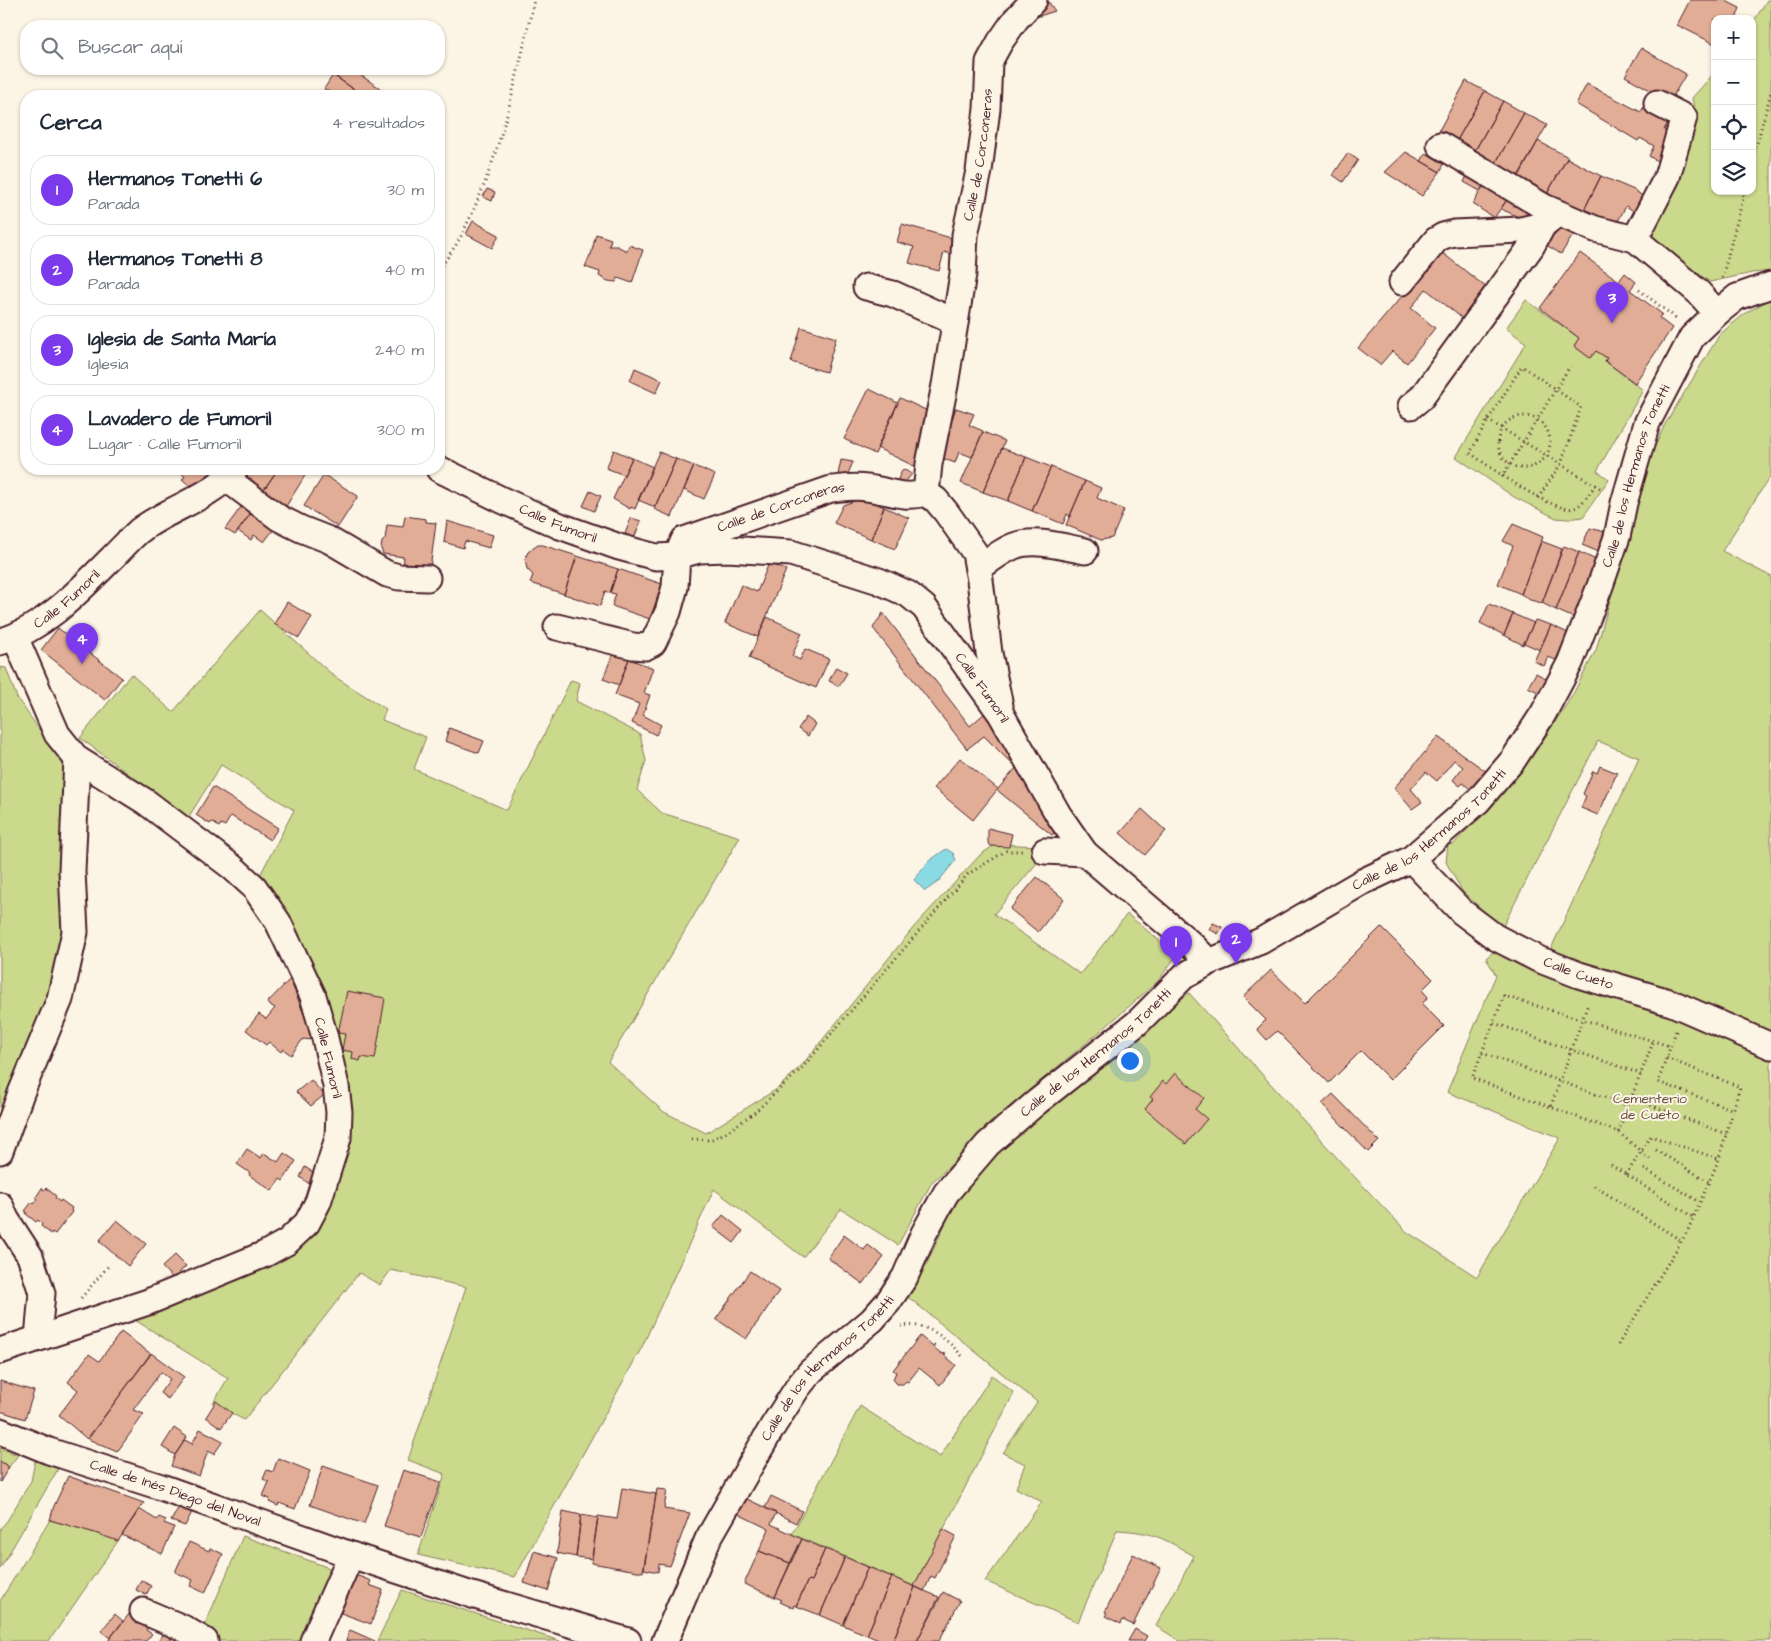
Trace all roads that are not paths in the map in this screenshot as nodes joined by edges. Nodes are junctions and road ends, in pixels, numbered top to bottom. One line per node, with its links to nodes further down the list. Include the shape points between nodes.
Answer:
1 (1034, 0): 10 (street, Calle de Corconeras, via 1016,19 989,62 979,171 965,235)
2 (1657, 104): 5 (street, via 1684,117 1666,177)
3 (1440, 145): 4 (street)
4 (1550, 219): 5 (street); 6 (street, via 1521,230 1443,236 1436,240); 11 (street, via 1421,398)
5 (1635, 239): 9 (street, via 1698,292)
6 (1402, 282)
7 (1771, 285): 9 (street, Calle de los Hermanos Tonetti, via 1737,297)
8 (866, 287): 10 (street, via 893,294)
9 (1724, 308): 26 (street, Calle de los Hermanos Tonetti, via 1692,337 1647,423 1614,545 1570,663 1543,714 1513,760 1478,801)
10 (955, 322): 15 (street, Calle de Corconeras)
11 (1411, 406)
12 (445, 472): 17 (street, Calle Fumoril, via 560,526 656,557)
13 (230, 475): 21 (street, Calle Fumoril, via 205,495 140,531 56,611)
14 (232, 475): 19 (street, Calle Fumoril, via 279,518 329,540 387,574)
15 (926, 493): 17 (street, Calle de Corconeras, via 903,496 867,488 831,489 684,540); 18 (street, via 946,512 974,553)
16 (1085, 551): 18 (street, via 1027,543 1006,550)
17 (677, 556): 20 (street, via 675,587 668,612 653,643 645,647 633,646); 22 (street, Calle Fumoril, via 699,550 728,549 792,553 879,581 908,594 929,614)
18 (978, 569): 22 (street)
19 (427, 578)
20 (557, 627)
21 (7, 640): 23 (street, Calle Fumoril, via 57,734)
22 (1001, 714): 25 (street, Calle Fumoril, via 1058,814)
23 (77, 759): 29 (street, via 72,871 75,932 60,999 20,1093); 31 (street, Calle Fumoril, via 146,802 232,867 254,888 278,922 313,996 324,1034 336,1086 338,1138 318,1202 307,1223 287,1242 148,1302)
24 (1045, 851): 25 (street)
25 (1086, 853): 27 (street, Calle Fumoril)
26 (1411, 859): 27 (street, Calle de los Hermanos Tonetti, via 1362,882 1261,941); 28 (street, Calle Cueto, via 1462,912 1495,937 1579,976 1672,1003)
27 (1209, 962): 39 (street, Calle de los Hermanos Tonetti, via 1184,976 1137,1023 988,1144 946,1193 905,1277 888,1302 872,1320 811,1371 773,1426 708,1539)
28 (1771, 1046)
29 (0, 1151)
30 (0, 1206): 31 (street, via 30,1256 42,1294)
31 (38, 1338): 32 (street, Calle Fumoril)
32 (0, 1351)
33 (0, 1431): 34 (street, Calle de Inés Diego del Noval, via 48,1452 161,1487)
34 (351, 1555): 37 (street); 38 (street, Calle de Inés Diego del Noval)
35 (143, 1611): 36 (street)
36 (205, 1641)
37 (313, 1641)
38 (628, 1641)
39 (665, 1641)

